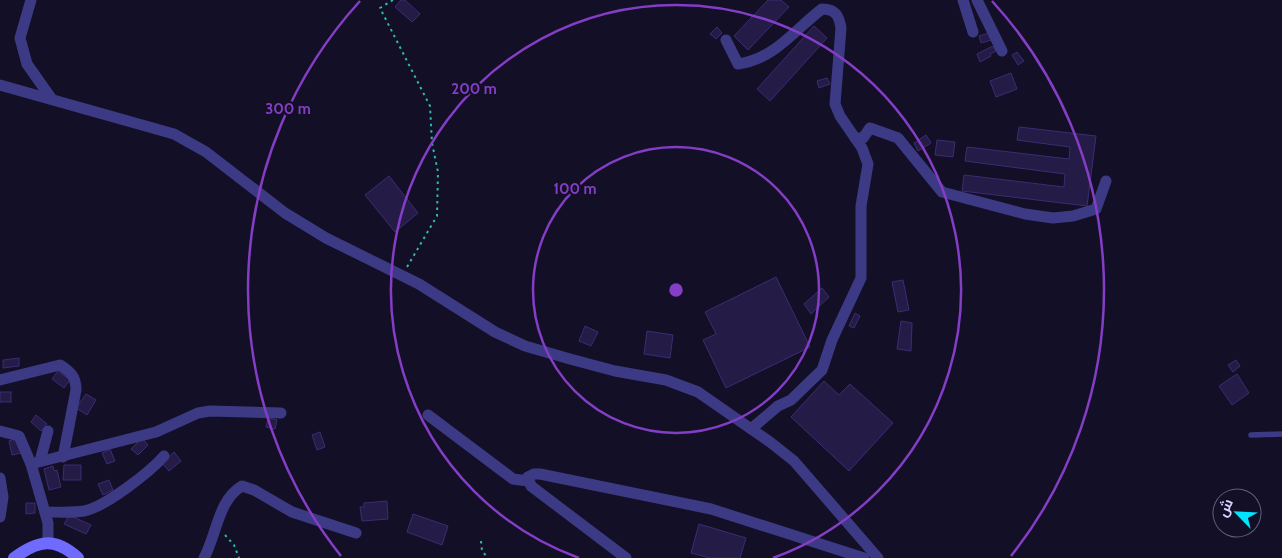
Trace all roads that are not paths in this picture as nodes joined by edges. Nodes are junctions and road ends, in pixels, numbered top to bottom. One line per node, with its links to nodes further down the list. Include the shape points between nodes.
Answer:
1 (31, 0): 8 (street, via 20,38 26,64)
2 (963, 0): 4 (street)
3 (977, 0): 6 (street)
4 (973, 32)
5 (726, 40): 9 (street, via 738,64 752,62 771,53 822,9 831,9 839,16 841,28 835,104)
6 (1002, 51)
7 (0, 85): 8 (street)
8 (51, 98): 14 (street, via 174,134 206,152 285,213 326,238 402,275 525,346 615,371 666,380 698,392)
9 (855, 138): 10 (street, via 862,138 870,128 898,138 942,192 1025,214 1053,218 1096,210); 14 (street, via 868,164 861,206 860,278 822,370 791,400 778,406)
10 (1106, 181)
11 (0, 380): 20 (street, via 60,365 68,370 76,380 76,390)
12 (280, 413): 20 (street, via 198,413 156,432)
13 (428, 415): 23 (street, via 513,479)
14 (751, 429): 33 (street, via 794,462)
15 (0, 431): 21 (street, via 19,436)
16 (48, 431): 21 (street)
17 (1282, 434): 18 (lane)
18 (1251, 435)
19 (164, 456): 24 (street, via 151,471 85,511)
20 (63, 457): 21 (street)
21 (35, 463): 24 (street)
22 (0, 478): 25 (street, via 3,497)
23 (528, 481): 31 (street); 32 (street, via 530,475 540,474 659,497 711,509)
24 (45, 512): 27 (street)
25 (0, 517)
26 (356, 533): 30 (street, via 292,512 242,486 226,498)
27 (48, 542): 28 (street, via 25,550); 29 (street, via 66,548)
28 (14, 558)
29 (78, 558)
30 (204, 558)
31 (626, 558)
32 (864, 558)
33 (878, 558)

